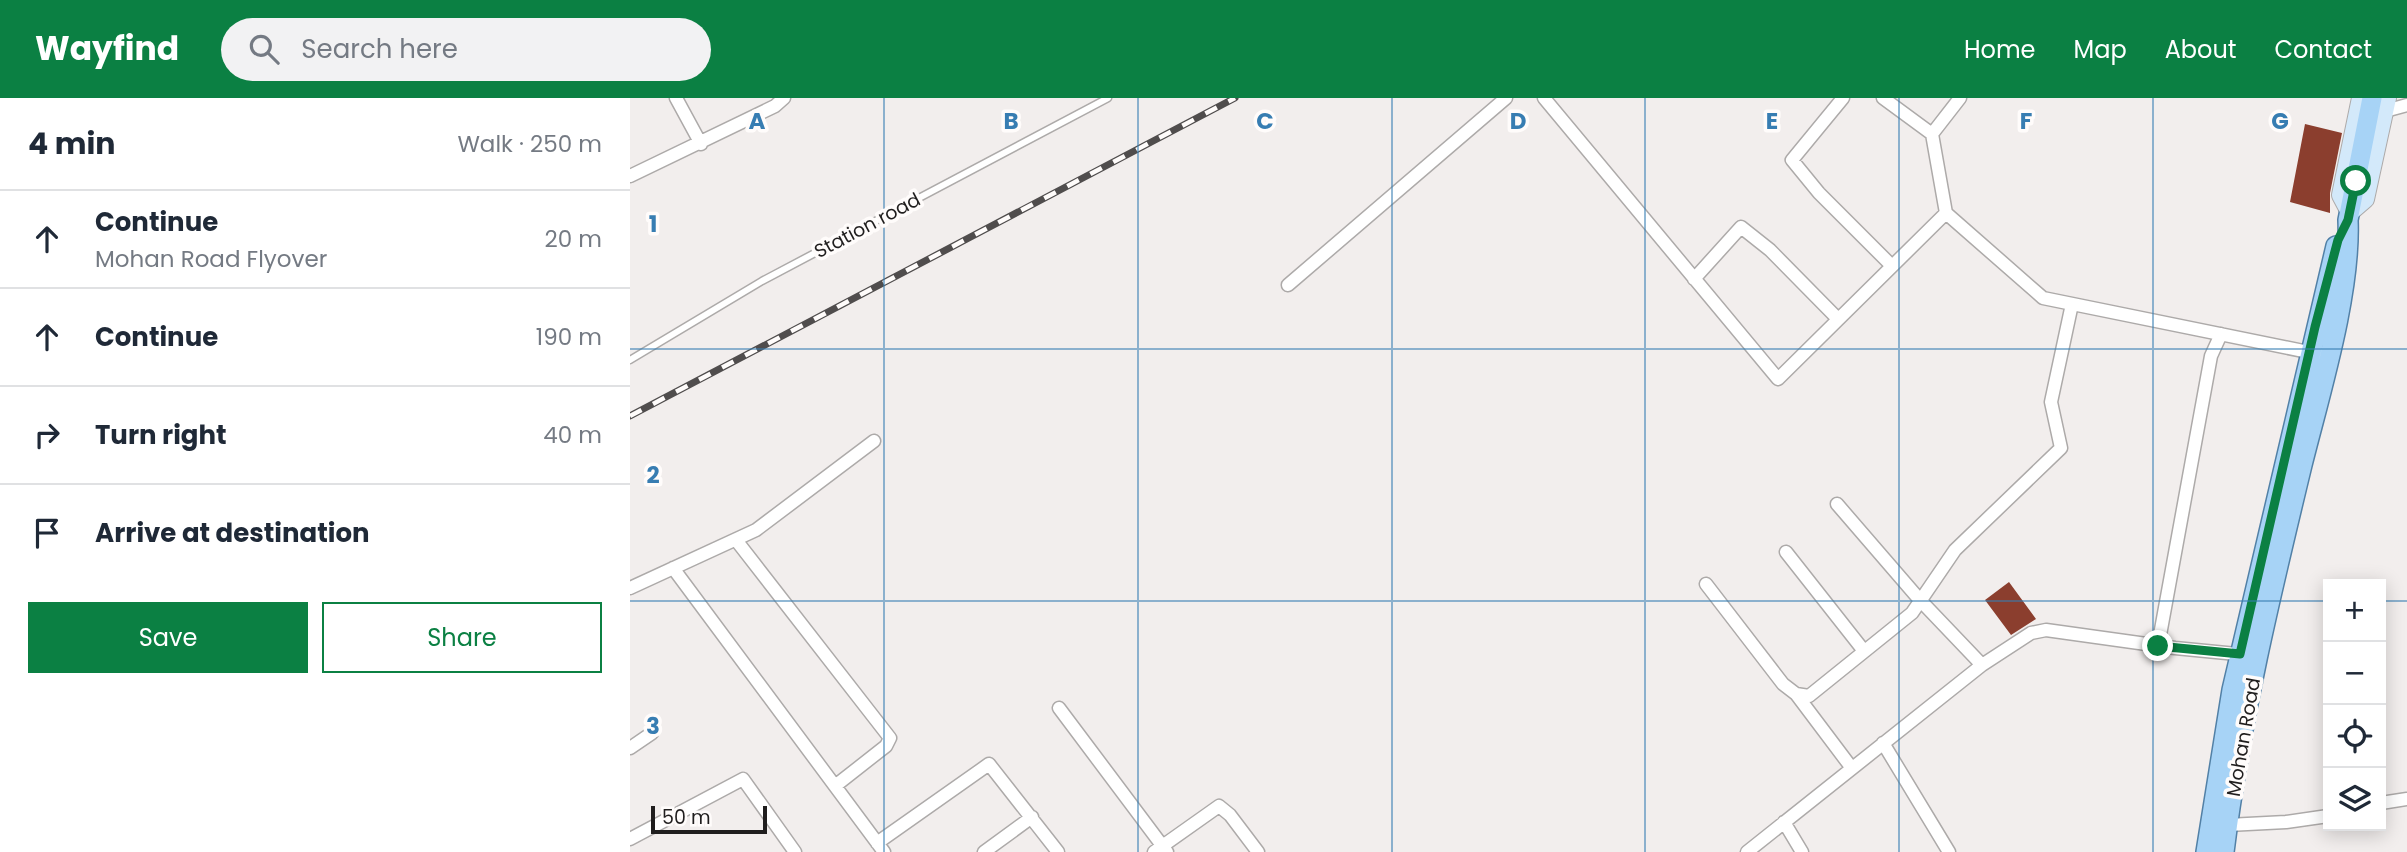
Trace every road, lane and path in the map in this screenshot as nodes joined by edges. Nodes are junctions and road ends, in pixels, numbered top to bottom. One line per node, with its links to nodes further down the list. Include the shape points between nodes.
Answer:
1 (676, 98): 13 (street)
2 (784, 98): 13 (street)
3 (1108, 98): 25 (lane, Station road, via 762,281)
4 (1506, 98): 19 (street)
5 (1544, 98): 18 (street)
6 (1843, 98): 17 (street, via 1792,160)
7 (1883, 98): 12 (street)
8 (1960, 98): 12 (street)
9 (2361, 98): 16 (street, via 2341,195)
10 (2381, 102): 11 (street); 16 (main road); 16 (street, via 2365,199)
11 (2407, 105)
12 (1932, 134): 15 (street)
13 (701, 144): 14 (street)
14 (630, 176)
15 (1946, 213): 17 (street); 20 (street, via 2043,298)
16 (2349, 216): 23 (main road, via 2338,240); 24 (main road, Mohan Road)
17 (1892, 266): 21 (street)
18 (1694, 279): 21 (street, via 1741,228 1770,250); 21 (street, via 1778,379)
19 (1288, 285)
20 (2072, 304): 22 (street); 33 (street, via 2051,402 2061,448 1955,550)
21 (1838, 319)
22 (2221, 334): 23 (street); 34 (street, via 2211,356)
23 (2309, 352): 24 (street); 36 (main road)
24 (2329, 356): 36 (main road, Mohan Road)
25 (630, 360)
26 (874, 442): 28 (street)
27 (1837, 504): 33 (street)
28 (736, 540): 30 (street); 44 (street, via 890,738)
29 (1786, 552): 35 (street)
30 (673, 568): 32 (street); 44 (street)
31 (1706, 584): 38 (street, via 1783,684)
32 (630, 588)
33 (1919, 598): 35 (street, via 1912,613); 37 (street)
34 (2158, 646): 36 (street); 37 (street, via 2046,630 2031,633)
35 (1864, 651): 38 (street, via 1809,696)
36 (2249, 655): 50 (main road, Mohan Road); 61 (main road, via 2217,767)
37 (1982, 665): 41 (street)
38 (1796, 694): 43 (street)
39 (1059, 708): 53 (street)
40 (652, 733): 42 (street)
41 (1883, 743): 43 (street); 60 (street)
42 (630, 748)
43 (1852, 767): 49 (street)
44 (835, 786): 52 (street)
45 (2407, 799): 46 (street)
46 (2386, 802)
47 (1032, 817): 52 (street, via 989,764); 55 (street); 56 (street)
48 (2323, 817): 50 (street)
49 (1784, 822): 58 (street); 59 (street)
50 (2228, 825): 62 (main road, Mohan Road)
51 (630, 839): 54 (street, via 743,779)
52 (880, 847)
53 (1161, 850): 57 (street, via 1219,806)
54 (795, 852)
55 (984, 852)
56 (1058, 852)
57 (1258, 852)
58 (1747, 852)
59 (1802, 852)
60 (1949, 852)
61 (2206, 852)
62 (2224, 852)

